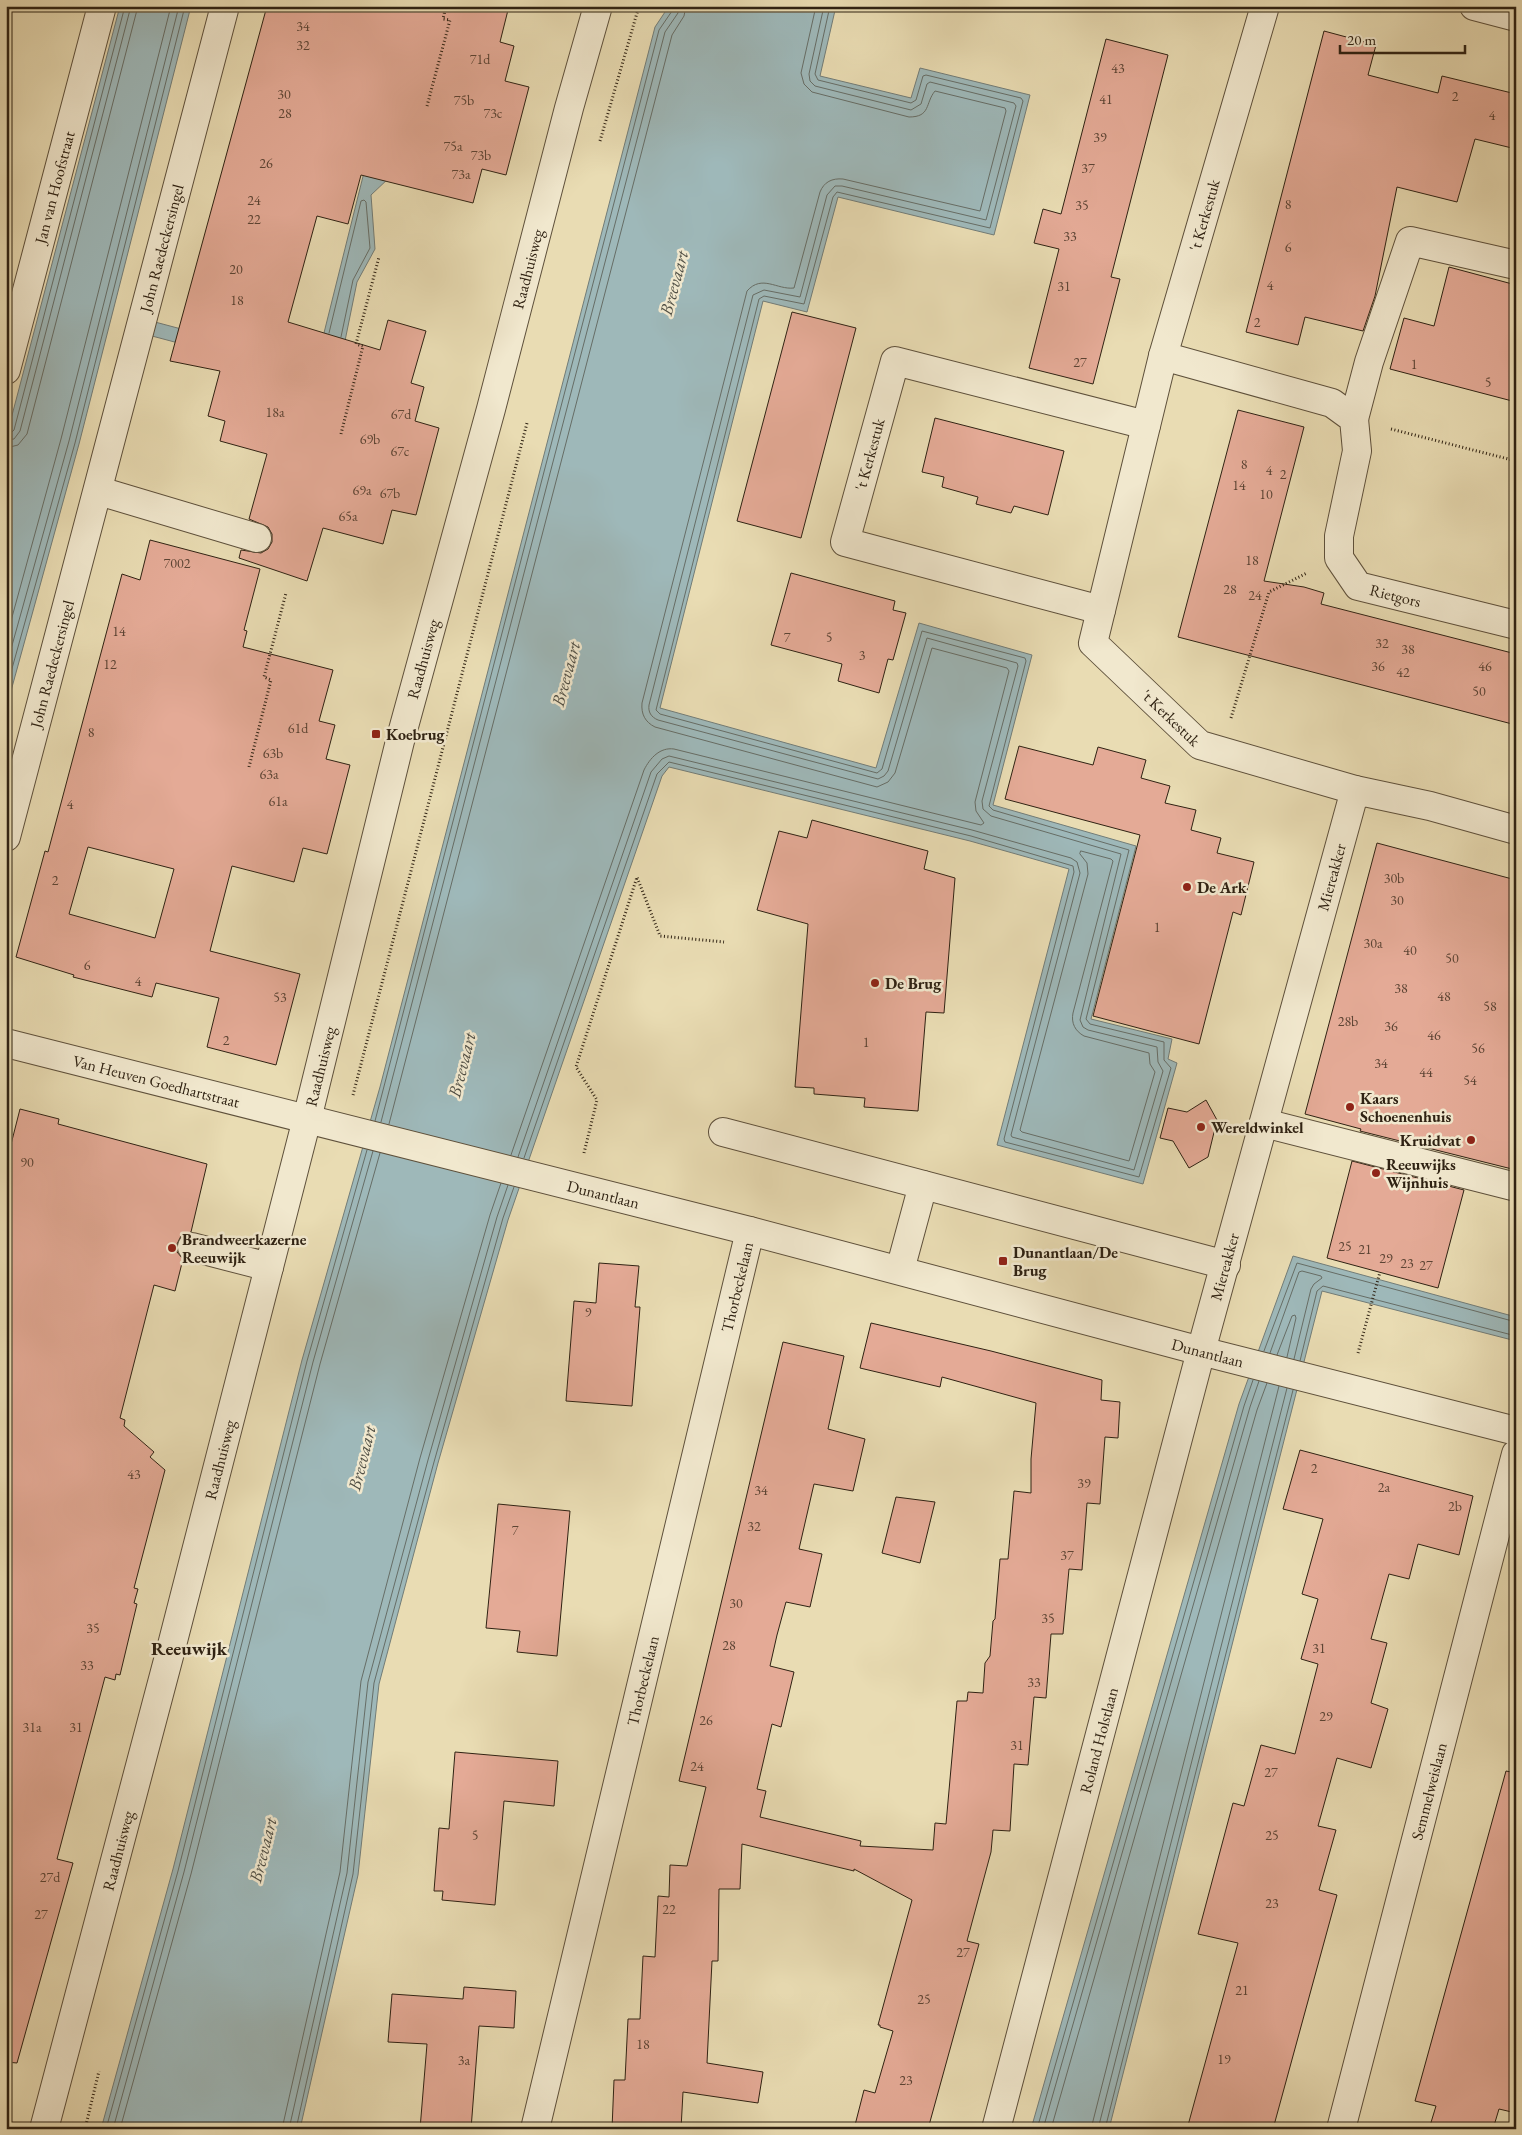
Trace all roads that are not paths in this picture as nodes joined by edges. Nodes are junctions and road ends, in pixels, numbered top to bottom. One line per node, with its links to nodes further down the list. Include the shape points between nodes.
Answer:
1 (102, 6): 9 (street, Jan van Hoofstraat)
2 (225, 6): 12 (street, John Raedeckersingel)
3 (598, 6): 20 (street, Raadhuisweg, via 398,750)
4 (1265, 6): 8 (street, 't Kerkestuk)
5 (1474, 6): 6 (street)
6 (1516, 16)
7 (1516, 265): 10 (street, via 1410,240 1369,362)
8 (1164, 356): 10 (street, via 1332,403); 11 (street, 't Kerkestuk)
9 (6, 370)
10 (1354, 419): 15 (street, Rietgors, via 1357,451 1338,536 1339,558 1358,586)
11 (1146, 425): 14 (street, 't Kerkestuk); 14 (street, 't Kerkestuk, via 895,361 845,542)
12 (99, 491): 13 (street); 18 (street, John Raedeckersingel)
13 (257, 538)
14 (1101, 610): 16 (street, 't Kerkestuk, via 1093,643 1200,745)
15 (1516, 625)
16 (1355, 790): 17 (street, via 1430,806); 21 (street, Miereakker)
17 (1516, 830)
18 (6, 837)
19 (6, 1043): 20 (street, Van Heuven Goedhartstraat)
20 (306, 1119): 25 (street, Dunantlaan); 28 (street, Raadhuisweg)
21 (1264, 1123): 24 (street); 27 (street, Miereakker)
22 (723, 1132): 23 (street)
23 (923, 1185): 27 (street); 29 (street)
24 (1516, 1187)
25 (750, 1232): 29 (street, Dunantlaan); 34 (street, Thorbeckelaan)
26 (192, 1247): 28 (street)
27 (1226, 1265): 30 (street, Miereakker)
28 (268, 1267): 33 (street, Raadhuisweg)
29 (900, 1270): 30 (street, Dunantlaan)
30 (1202, 1351): 31 (street, Dunantlaan); 35 (street, Roland Holstlaan)
31 (1516, 1431)
32 (1516, 1454): 36 (street, Semmelweislaan)
33 (44, 2129)
34 (535, 2129)
35 (996, 2129)
36 (1341, 2129)

